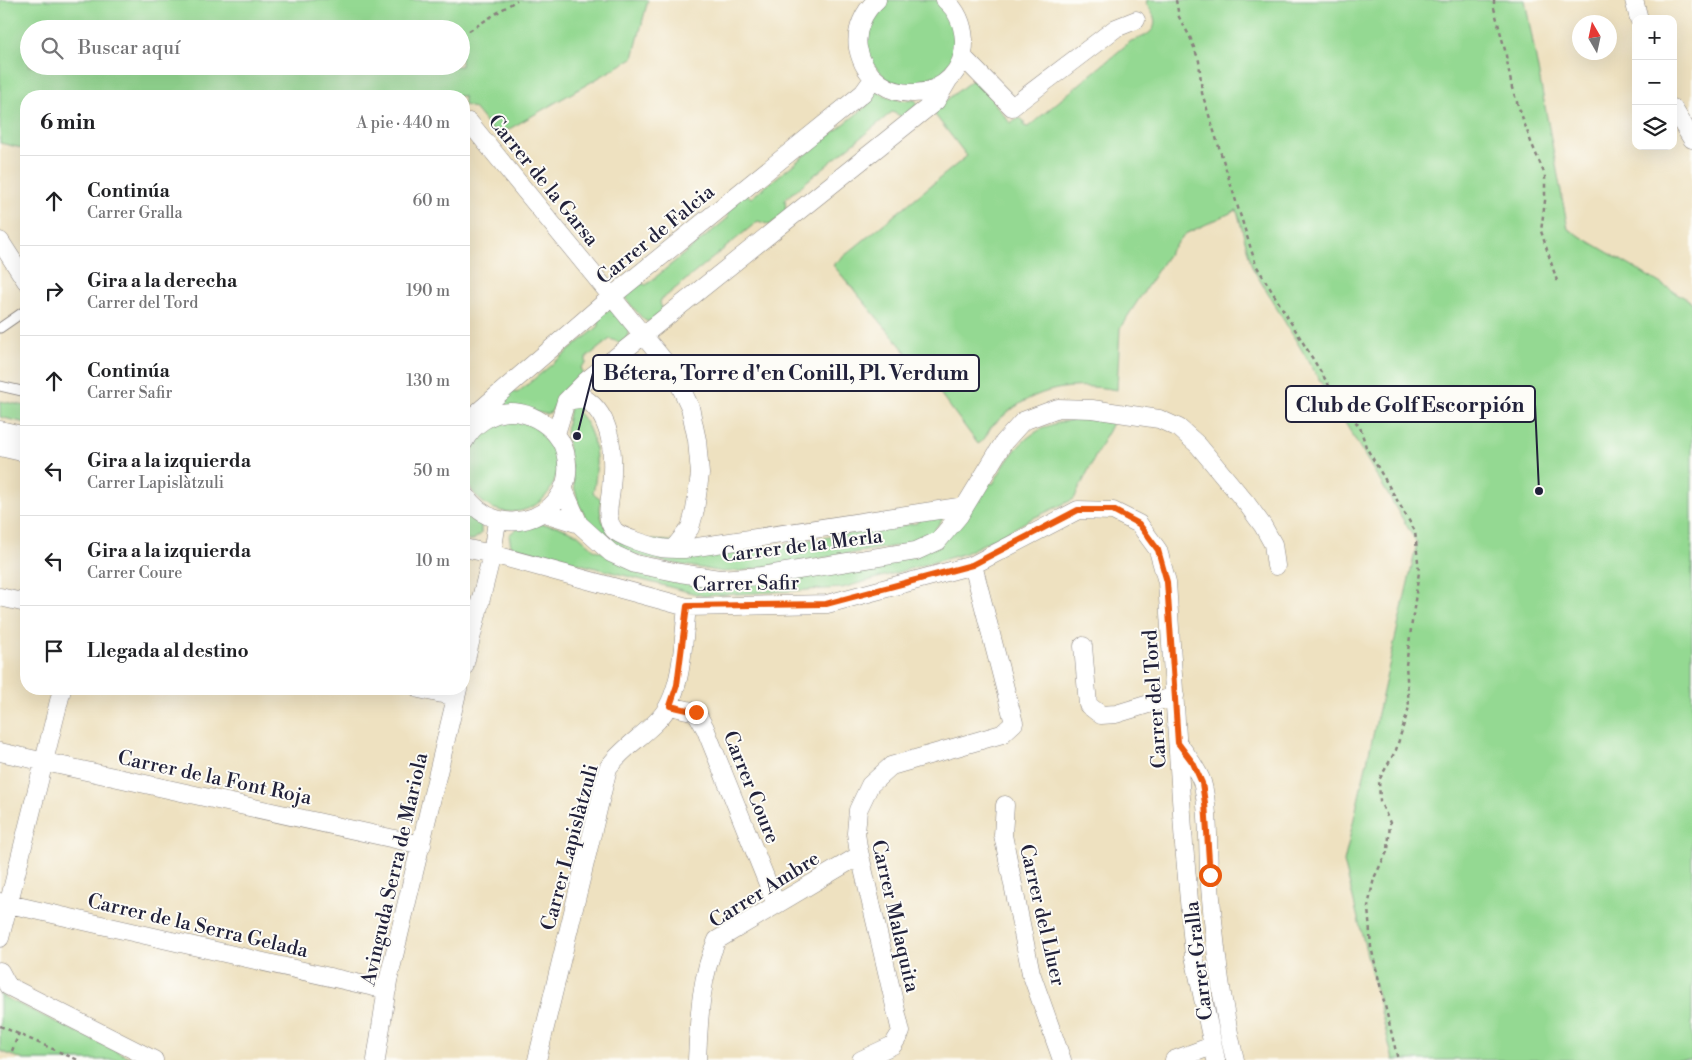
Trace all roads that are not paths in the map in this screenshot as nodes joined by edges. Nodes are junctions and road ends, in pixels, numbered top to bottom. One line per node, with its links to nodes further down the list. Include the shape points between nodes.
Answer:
1 (945, 0): 6 (street, via 963,27)
2 (1634, 0): 4 (street)
3 (873, 1): 7 (street, via 859,27 858,44 860,58)
4 (1638, 15)
5 (1136, 20): 6 (street, via 1116,28 1012,107)
6 (962, 56): 8 (street)
7 (873, 79): 8 (street, via 886,88 918,94); 14 (street, Carrer de Falcia, via 863,93)
8 (949, 79): 17 (street, via 936,101)
9 (1677, 115): 11 (street)
10 (470, 123): 14 (street, Carrer de la Garsa)
11 (1692, 139)
12 (0, 241): 13 (street)
13 (20, 272)
14 (611, 297): 17 (street, Carrer de la Garsa); 21 (street, Carrer de Falcia)
15 (20, 314): 16 (lane)
16 (0, 328)
17 (643, 335): 20 (street); 34 (street, Carrer de la Garsa, via 674,373 690,408 697,440 700,474 695,510 690,528)
18 (0, 386): 19 (lane)
19 (20, 391)
20 (566, 401): 24 (street); 34 (street, Carrer de la Merla, via 584,398 595,404 612,442 607,514 615,531 661,548)
21 (470, 419)
22 (0, 430): 25 (street)
23 (470, 434): 24 (street, via 476,425 492,416 509,412 527,414)
24 (556, 434): 28 (street, via 567,460)
25 (20, 435)
26 (0, 447): 27 (street)
27 (20, 452)
28 (563, 488): 31 (street); 33 (street, Carrer de la Merla)
29 (470, 503): 32 (street, via 482,514)
30 (965, 506): 33 (street, Carrer de la Merla, via 938,541 916,551 761,576 719,579 635,564 611,553); 34 (street, Carrer de la Merla, via 684,549); 38 (street, Carrer de la Merla, via 1004,442 1023,421 1058,408 1092,409 1159,419 1178,428 1198,445 1247,504 1272,544)
31 (544, 513): 32 (street, via 513,523); 33 (street, Carrer de la Merla)
32 (498, 521): 36 (street)
33 (579, 524)
34 (673, 548)
35 (470, 549): 36 (street, Carrer Safir)
36 (492, 554): 41 (street, Carrer Safir); 42 (street)
37 (972, 565): 41 (street, Carrer Safir, via 826,604); 46 (street, Carrer del Tord, via 1078,510 1113,510 1139,524 1158,550 1167,582); 53 (street, Carrer Malaquita, via 1014,722 1002,734 891,766 870,785 858,810 856,833)
38 (1276, 566)
39 (0, 598): 40 (street)
40 (20, 602)
41 (687, 606): 47 (street, Carrer Lapislàtzuli, via 677,685)
42 (470, 643)
43 (1082, 646): 46 (street, via 1088,705 1101,715 1116,714)
44 (60, 695): 50 (street)
45 (458, 695): 52 (street, Avinguda Serra de Mariola)
46 (1175, 696): 48 (street, Carrer del Tord)
47 (670, 706): 55 (street, Carrer Coure, via 696,712 705,728); 62 (street, Carrer Lapislàtzuli, via 608,768)
48 (1178, 743): 59 (street, Carrer del Tord, via 1194,956); 67 (street, Carrer Gralla, via 1193,763 1202,783 1219,982)
49 (0, 752): 50 (street, Carrer de la Font Roja)
50 (44, 761): 52 (street, Carrer de la Font Roja); 54 (street)
51 (1004, 805): 65 (street, Carrer del Lluer, via 1003,835 1031,973)
52 (422, 845): 58 (street, Avinguda Serra de Mariola)
53 (860, 855): 55 (street, Carrer Ambre); 64 (street, Carrer Malaquita, via 900,1032 893,1045)
54 (5, 903): 56 (street); 58 (street, Carrer de la Serra Gelada)
55 (776, 904): 63 (street, Carrer Ambre, via 717,940 710,955 700,1006)
56 (0, 938)
57 (0, 971): 60 (street, via 8,986)
58 (386, 990): 61 (street, Avinguda Serra de Mariola)
59 (1214, 1053): 66 (street)
60 (154, 1060)
61 (376, 1060)
62 (537, 1060)
63 (697, 1060)
64 (861, 1060)
65 (1062, 1060)
66 (1174, 1060)
67 (1235, 1060)

